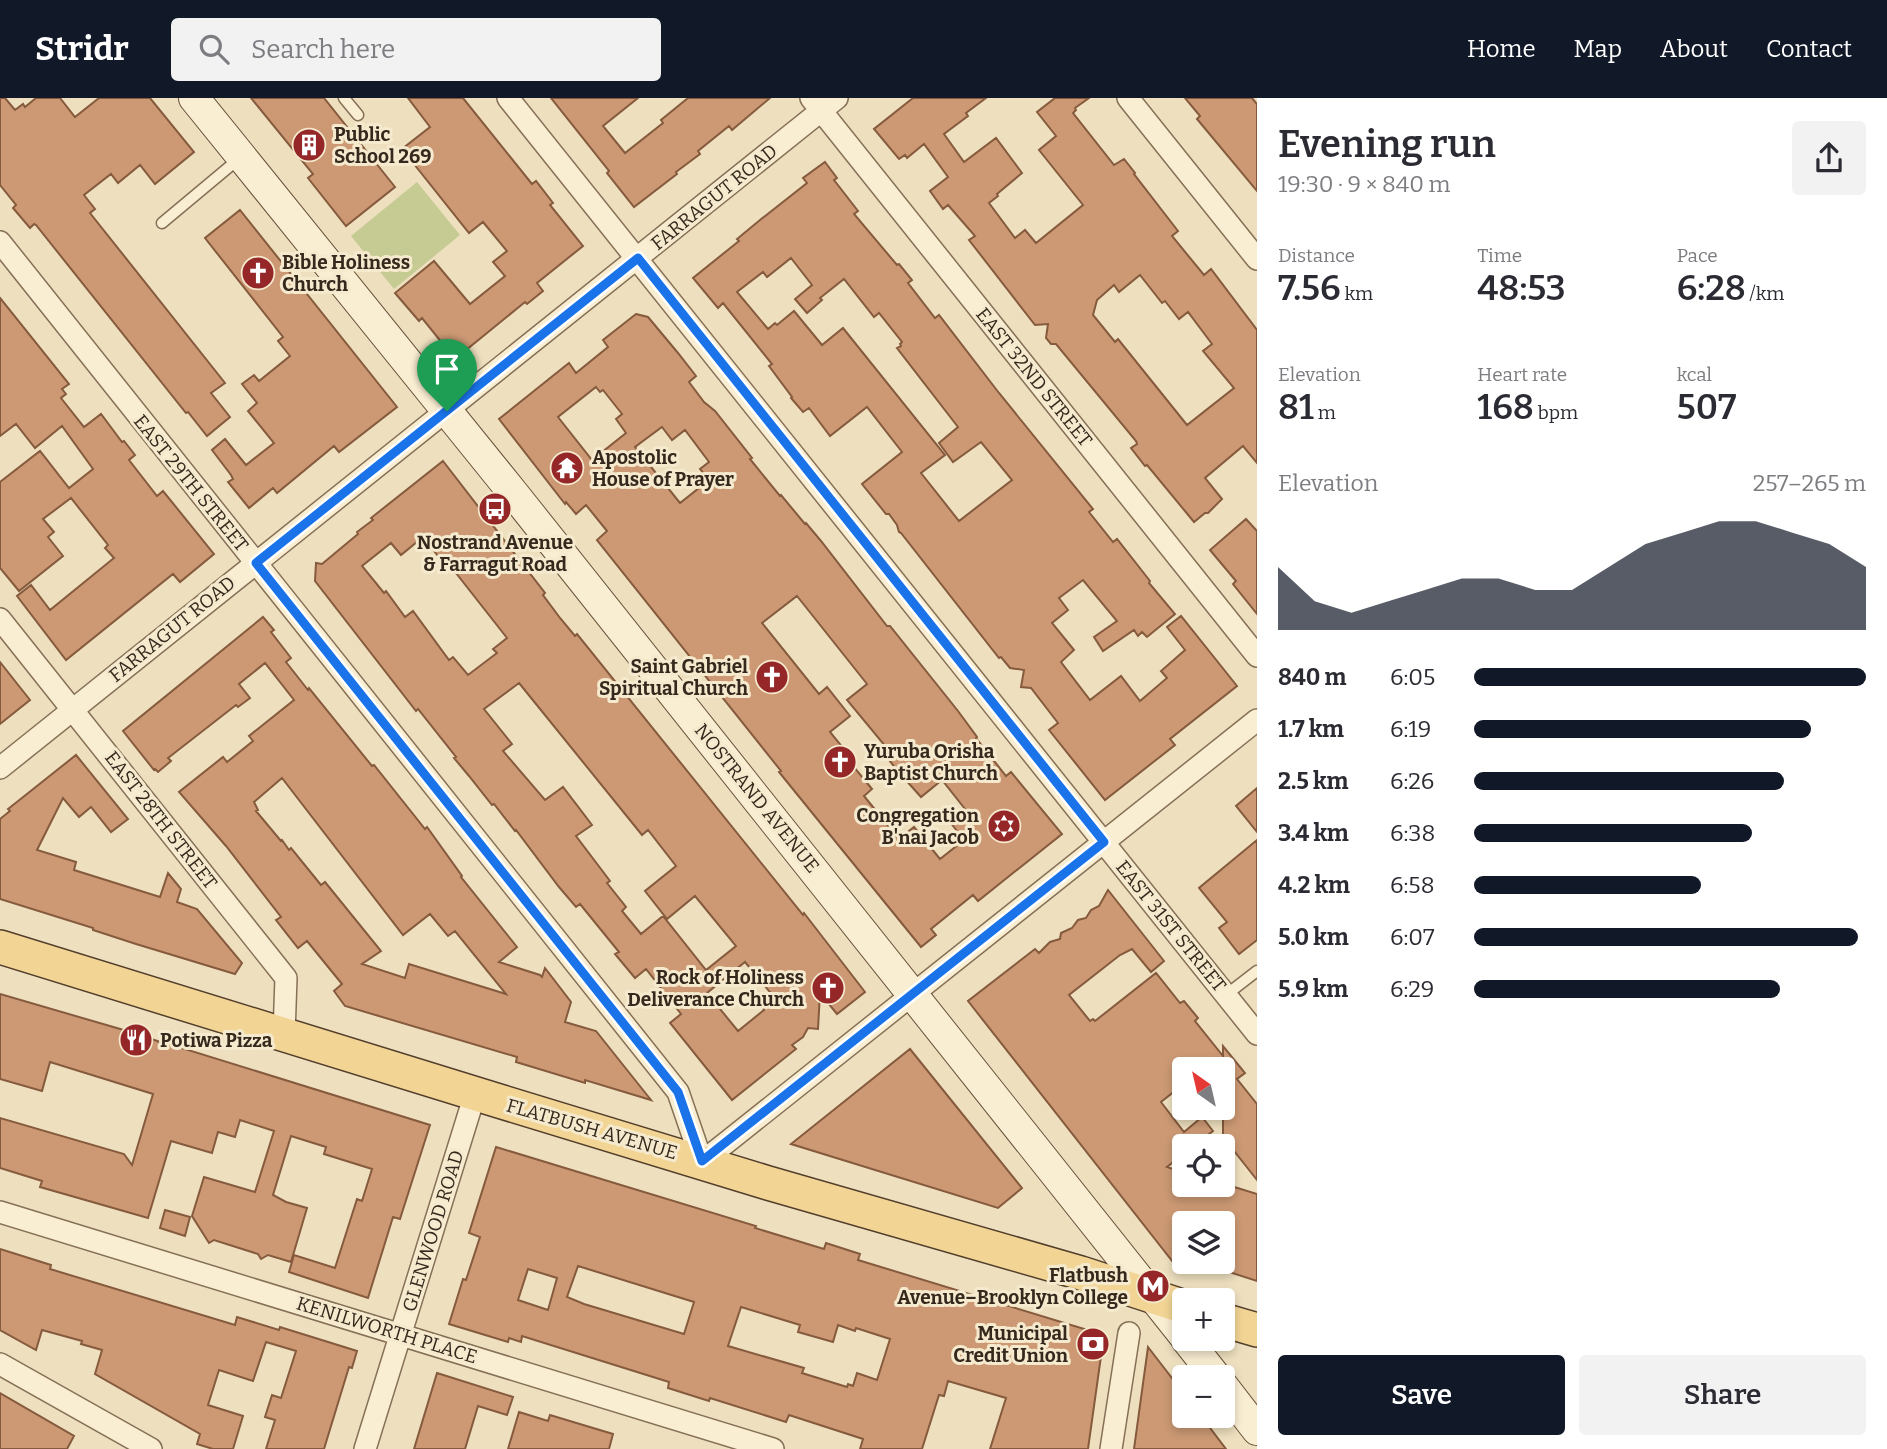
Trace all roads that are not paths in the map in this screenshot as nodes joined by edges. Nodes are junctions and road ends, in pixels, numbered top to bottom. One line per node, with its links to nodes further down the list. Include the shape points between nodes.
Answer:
1 (194, 98): 7 (main road, NOSTRAND AVENUE)
2 (344, 98): 6 (lane)
3 (508, 98): 10 (street, EAST 31ST STREET)
4 (1128, 98): 11 (street)
5 (823, 102): 10 (street, FARRAGUT ROAD); 15 (street, EAST 32ND STREET)
6 (358, 116)
7 (241, 157): 8 (lane); 12 (main road, NOSTRAND AVENUE)
8 (162, 223)
9 (0, 242): 13 (street, EAST 29TH STREET)
10 (638, 258): 12 (street, FARRAGUT ROAD); 19 (street, EAST 31ST STREET)
11 (1257, 259)
12 (447, 411): 13 (street, FARRAGUT ROAD); 22 (main road, NOSTRAND AVENUE)
13 (256, 563): 16 (street, FARRAGUT ROAD); 27 (street, EAST 29TH STREET, via 678,1092)
14 (0, 618): 16 (street, EAST 28TH STREET)
15 (1257, 656)
16 (72, 709): 18 (street, FARRAGUT ROAD); 24 (street, EAST 28TH STREET, via 286,978)
17 (1257, 720): 19 (street)
18 (0, 768)
19 (1104, 842): 22 (street); 23 (street, EAST 31ST STREET)
20 (0, 947): 24 (main road, FLATBUSH AVENUE)
21 (1257, 971): 23 (lane)
22 (913, 994): 27 (street); 29 (main road, NOSTRAND AVENUE)
23 (1226, 995): 25 (street, EAST 31ST STREET)
24 (284, 1034): 26 (main road, FLATBUSH AVENUE)
25 (1257, 1034)
26 (475, 1094): 27 (main road, FLATBUSH AVENUE); 35 (street, GLENWOOD ROAD)
27 (702, 1161): 29 (main road, FLATBUSH AVENUE)
28 (0, 1212): 35 (street, KENILWORTH PLACE)
29 (1152, 1296): 30 (main road, FLATBUSH AVENUE); 31 (main road, NOSTRAND AVENUE)
30 (1172, 1303)
31 (1172, 1321)
32 (1235, 1324): 33 (main road)
33 (1257, 1330)
34 (1129, 1333): 45 (street)
35 (401, 1335): 41 (street, KENILWORTH PLACE); 43 (street, GLENWOOD ROAD)
36 (1195, 1351): 38 (main road, NOSTRAND AVENUE)
37 (0, 1364): 42 (street)
38 (1206, 1365)
39 (1235, 1402): 40 (main road)
40 (1257, 1430)
41 (737, 1444): 44 (street, KENILWORTH PLACE)
42 (151, 1449)
43 (365, 1449)
44 (773, 1449)
45 (1111, 1449)

